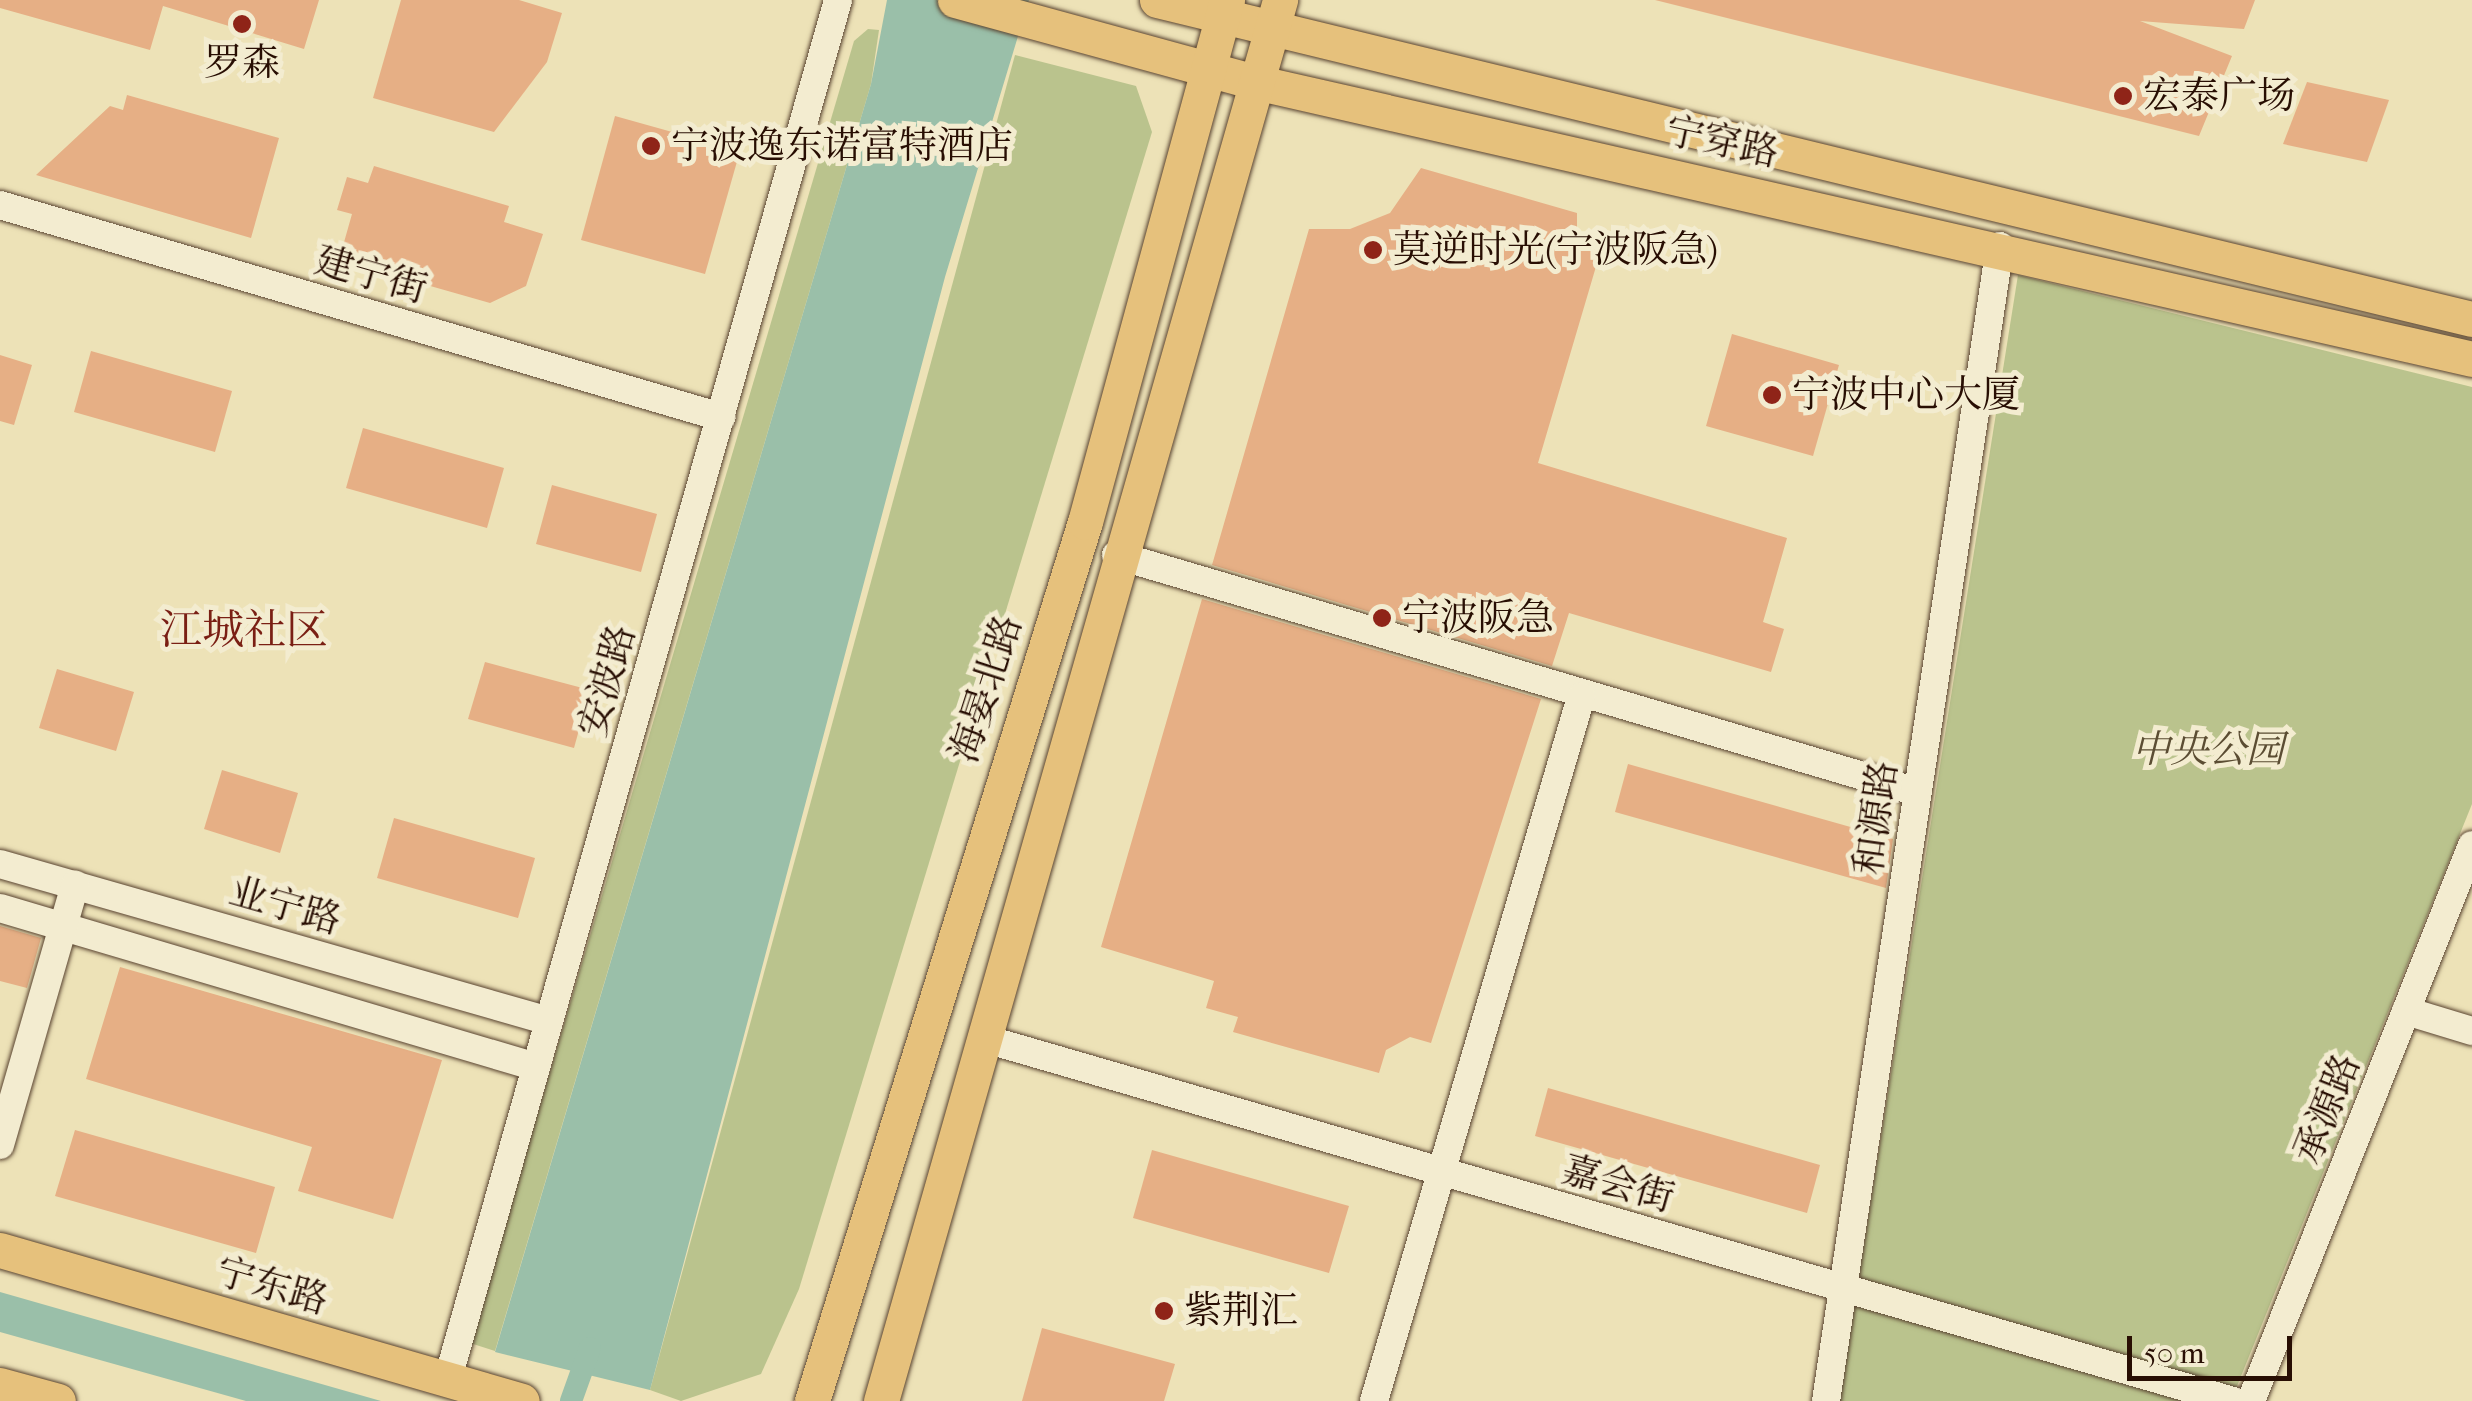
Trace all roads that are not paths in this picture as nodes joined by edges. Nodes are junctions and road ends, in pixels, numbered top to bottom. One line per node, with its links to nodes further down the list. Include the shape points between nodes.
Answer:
1 (838, 0): 12 (street, 安波路)
2 (955, 0): 6 (main road, 宁穿路)
3 (1157, 0): 4 (main road, 宁穿路)
4 (1225, 8): 5 (main road, 宁穿路); 6 (main road, 海晏北路)
5 (1276, 14): 7 (main road); 10 (main road, 宁穿路)
6 (1209, 70): 7 (main road, 宁穿路); 34 (main road, 海晏北路, via 1085,522)
7 (1255, 82): 9 (main road, 宁穿路); 13 (main road)
8 (0, 205): 12 (street, 建宁街)
9 (2000, 246): 11 (main road, 宁穿路); 15 (street, 和源路)
10 (2472, 320)
11 (2472, 359)
12 (721, 417): 22 (street, 安波路)
13 (1116, 556): 14 (street); 24 (main road)
14 (1581, 697): 15 (street); 27 (street)
15 (1918, 792): 29 (street, 和源路)
16 (2472, 845): 21 (street, 承源路)
17 (0, 864): 18 (street, 业宁路)
18 (75, 885): 20 (street); 22 (street, 业宁路)
19 (0, 908): 20 (street)
20 (63, 927): 25 (street); 26 (street)
21 (2406, 1011): 23 (street); 39 (street, 承源路)
22 (550, 1021): 25 (street, 安波路)
23 (2472, 1031)
24 (982, 1038): 27 (street, 嘉会街); 35 (main road)
25 (536, 1067): 30 (street, 安波路)
26 (0, 1145)
27 (1442, 1172): 29 (street, 嘉会街); 36 (street)
28 (0, 1250): 30 (main road, 宁东路)
29 (1844, 1288): 37 (street, 和源路); 38 (street, 嘉会街)
30 (447, 1382): 32 (main road, 宁东路)
31 (0, 1384): 33 (main road)
32 (511, 1398)
33 (58, 1401)
34 (812, 1401)
35 (881, 1401)
36 (1374, 1401)
37 (1826, 1401)
38 (2233, 1401)
39 (2251, 1401)

